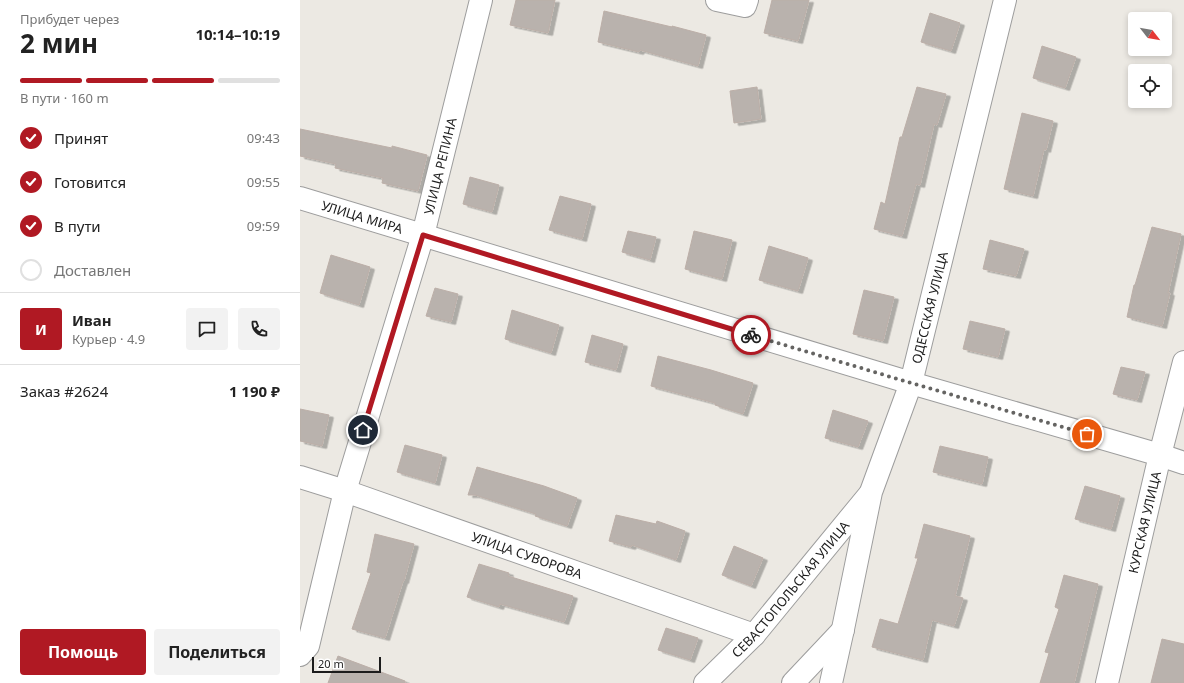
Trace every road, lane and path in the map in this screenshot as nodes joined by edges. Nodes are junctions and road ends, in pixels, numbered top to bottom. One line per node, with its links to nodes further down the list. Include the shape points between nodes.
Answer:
1 (481, 0): 6 (street, УЛИЦА РЕПИНА)
2 (717, 0): 3 (street, via 745,6)
3 (747, 0)
4 (1005, 0): 8 (street, ОДЕССКАЯ УЛИЦА)
5 (300, 198): 6 (street, УЛИЦА МИРА)
6 (423, 235): 8 (street, УЛИЦА МИРА); 12 (street, УЛИЦА РЕПИНА)
7 (1184, 362): 9 (street, КУРСКАЯ УЛИЦА)
8 (911, 383): 9 (street, УЛИЦА МИРА); 13 (street, ОДЕССКАЯ УЛИЦА)
9 (1160, 455): 10 (street, УЛИЦА МИРА); 20 (street, КУРСКАЯ УЛИЦА)
10 (1184, 463)
11 (300, 477): 12 (street, УЛИЦА СУВОРОВА)
12 (345, 491): 15 (street, УЛИЦА СУВОРОВА); 16 (street, УЛИЦА РЕПИНА, via 308,646)
13 (871, 492): 14 (street, ОДЕССКАЯ УЛИЦА); 15 (street, СЕВАСТОПОЛЬСКАЯ УЛИЦА)
14 (843, 629): 18 (street); 19 (street, ОДЕССКАЯ УЛИЦА)
15 (754, 635): 17 (street, СЕВАСТОПОЛЬСКАЯ УЛИЦА)
16 (300, 655)
17 (705, 683)
18 (793, 683)
19 (831, 683)
20 (1107, 683)

